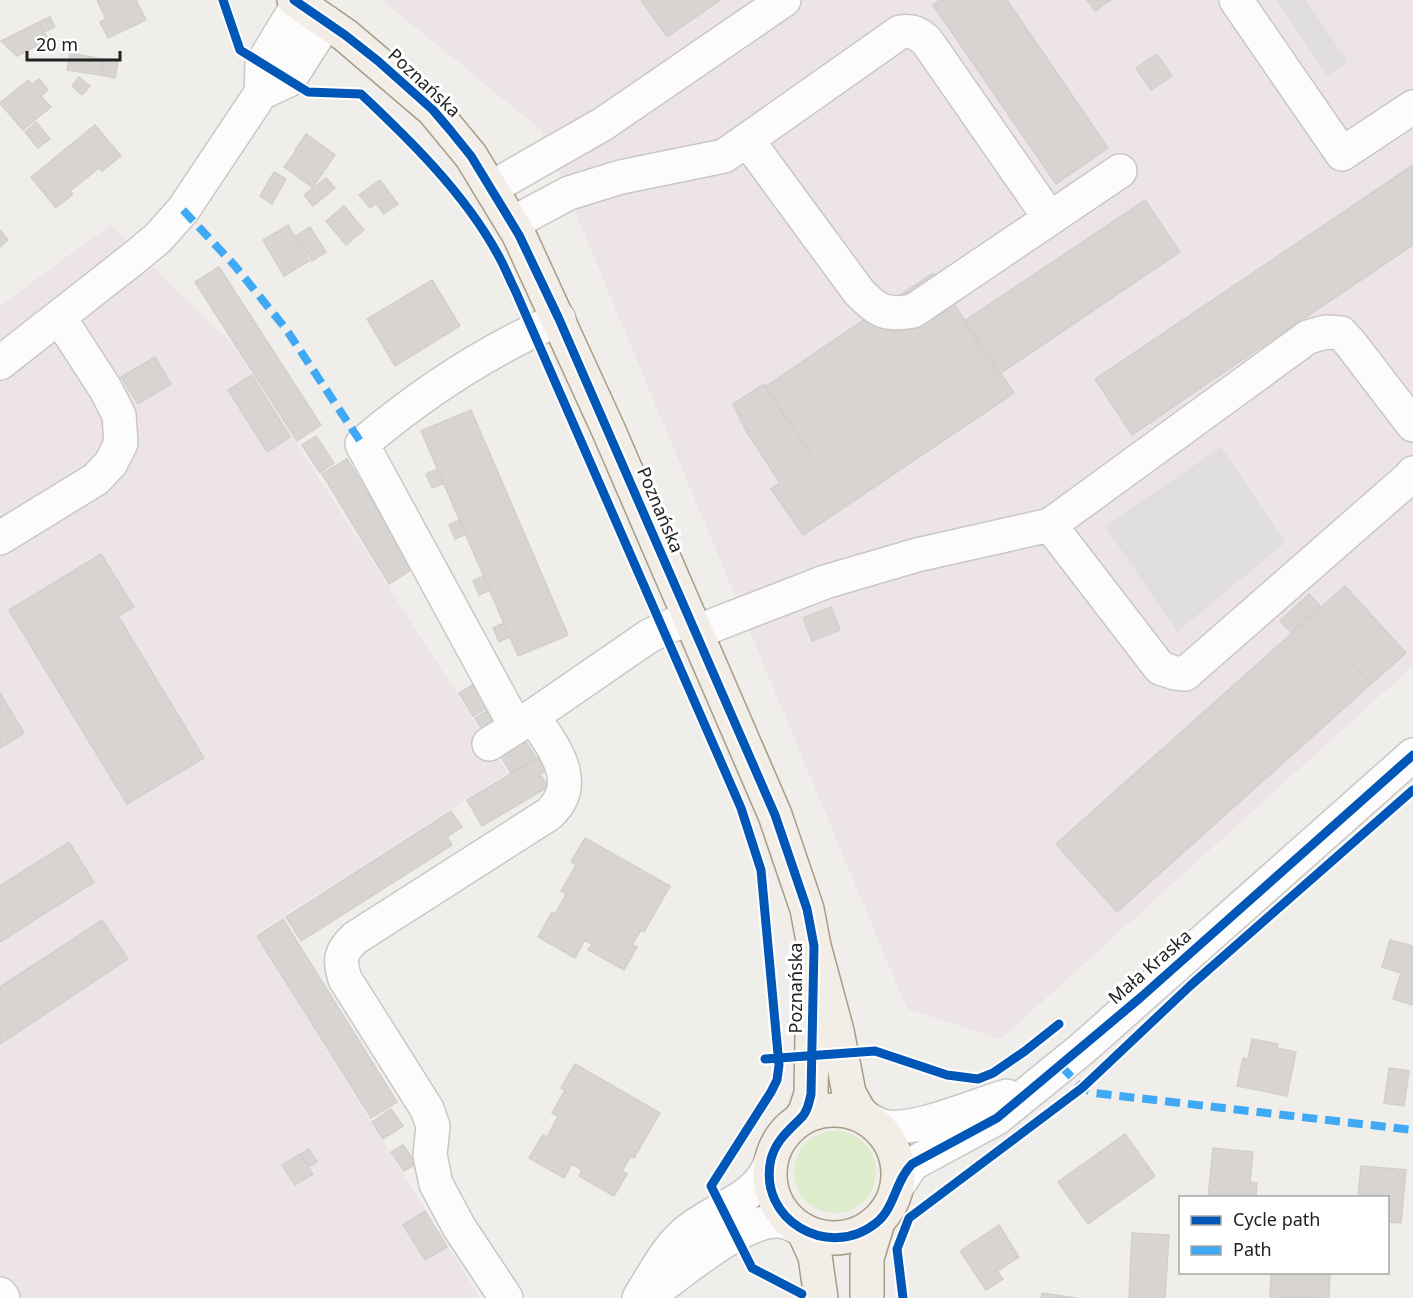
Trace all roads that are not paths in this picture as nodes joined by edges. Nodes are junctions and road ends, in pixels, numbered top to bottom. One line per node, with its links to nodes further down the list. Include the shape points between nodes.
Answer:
1 (784, 0): 9 (street, via 603,124)
2 (1236, 0): 6 (street, via 1342,154)
3 (296, 1): 4 (main road, Poznańska); 5 (street, via 262,64)
4 (326, 22): 5 (street, via 289,80); 9 (main road, Poznańska, via 433,110 471,156)
5 (261, 93): 12 (street, via 183,210 158,238)
6 (1413, 107)
7 (748, 141): 10 (street, via 859,292 885,312 912,311); 10 (street, via 900,32 917,32); 11 (street, via 724,156 569,192)
8 (1120, 171): 10 (street)
9 (491, 188): 11 (main road, Poznańska)
10 (1049, 217)
11 (513, 224): 13 (main road, Poznańska)
12 (59, 317): 14 (street); 18 (street, via 119,415 121,443 111,463 96,479)
13 (559, 319): 19 (main road, Poznańska); 20 (street, via 521,336 420,397 362,444)
14 (0, 363)
15 (1413, 425): 17 (street, via 1341,333 1326,332 1308,337)
16 (1413, 473): 17 (street, via 1185,674 1160,668)
17 (1050, 525): 19 (street, via 917,555)
18 (0, 538)
19 (692, 624): 20 (street, via 649,636); 22 (main road, Poznańska, via 774,815 807,909)
20 (513, 729): 32 (street, via 556,753 564,792 559,804 355,938 340,964 345,979 427,1109 433,1126 430,1155 436,1184)
21 (1413, 755): 23 (street, Mała Kraska)
22 (814, 946): 24 (main road, Poznańska, via 849,1093); 25 (main road, Poznańska, via 811,1094)
23 (1032, 1089): 24 (street, Mała Kraska, via 934,1120 898,1127 883,1126); 27 (street, Mała Kraska, via 997,1118 912,1164)
24 (866, 1118): 25 (main road, via 830,1110); 27 (main road, via 882,1130 892,1145 898,1166)
25 (800, 1119): 26 (main road, via 783,1134)
26 (771, 1161): 29 (main road, via 771,1187 779,1207); 33 (street, via 764,1177 753,1188 677,1240)
27 (897, 1185): 28 (main road)
28 (878, 1222): 29 (main road, via 860,1233 837,1238); 36 (main road, via 865,1269)
29 (803, 1230): 34 (street, via 782,1221 759,1224 722,1244); 35 (main road, via 815,1256)
30 (0, 1294): 31 (street)
31 (3, 1298)
32 (506, 1298)
33 (639, 1298)
34 (645, 1298)
35 (822, 1298)
36 (867, 1298)

